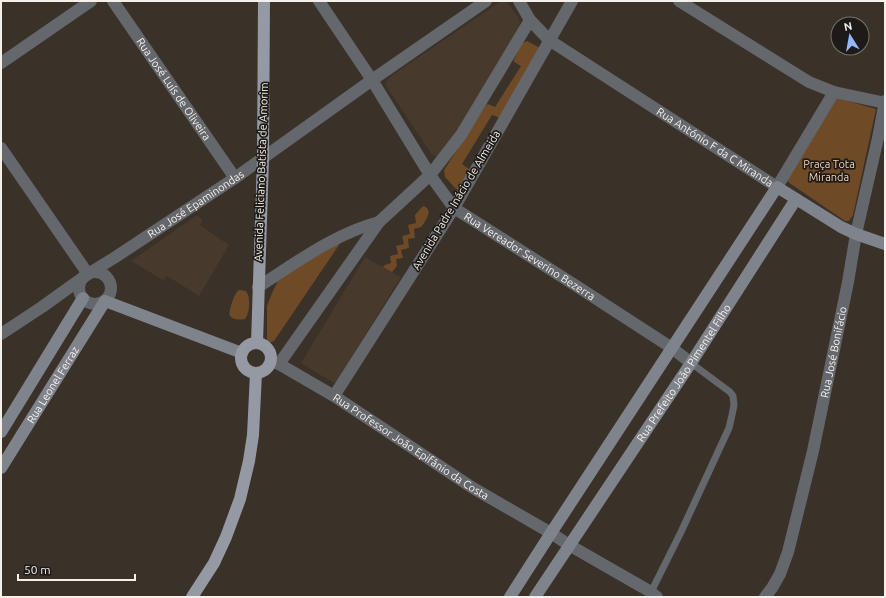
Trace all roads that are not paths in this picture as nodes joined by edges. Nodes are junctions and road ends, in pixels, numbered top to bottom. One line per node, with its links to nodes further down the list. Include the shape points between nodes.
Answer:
1 (91, 1): 11 (street)
2 (112, 1): 18 (street, Rua José Luís de Oliveira)
3 (264, 1): 16 (main road, Avenida Feliciano Batista de Amorim)
4 (319, 1): 12 (street, Rua Vereador Severino Bezerra)
5 (486, 1): 12 (street, Rua José Epaminondas)
6 (519, 1): 9 (street)
7 (572, 1): 10 (street, Avenida Padre Inácio de Almeida)
8 (679, 1): 13 (street, via 809,82)
9 (530, 20): 10 (street); 17 (street, via 461,135)
10 (549, 40): 19 (street, Rua António F da C Miranda); 21 (street, Avenida Padre Inácio de Almeida)
11 (1, 63)
12 (372, 80): 16 (street, Rua José Epaminondas); 17 (street, Rua Vereador Severino Bezerra)
13 (834, 92): 14 (street); 19 (street)
14 (885, 102): 23 (street, Rua José Bonifácio)
15 (1, 148): 26 (street)
16 (263, 158): 18 (street, Rua José Epaminondas); 28 (main road, Avenida Feliciano Batista de Amorim)
17 (430, 175): 21 (street, Rua Vereador Severino Bezerra); 22 (street)
18 (235, 178): 25 (street, Rua José Epaminondas)
19 (777, 187): 20 (street, Rua António F da C Miranda); 33 (street, Rua Prefeito João Pimentel Filho)
20 (796, 199): 23 (street, Rua António F da C Miranda); 36 (street, Rua Prefeito João Pimentel Filho)
21 (454, 208): 33 (street, Rua Vereador Severino Bezerra); 38 (street, Avenida Padre Inácio de Almeida)
22 (379, 222): 28 (street, via 348,232 319,247); 35 (street)
23 (856, 234): 24 (street, Rua António F da C Miranda); 47 (street, Rua José Bonifácio, via 813,451 788,552 780,574)
24 (885, 244)
25 (114, 258): 26 (street, Rua José Epaminondas); 27 (street)
26 (88, 274): 27 (street, via 98,273); 29 (street, via 80,285 79,290); 31 (street, Rua José Epaminondas)
27 (110, 282): 30 (street, via 111,292)
28 (258, 287): 32 (main road, Avenida Feliciano Batista de Amorim)
29 (83, 298): 30 (street, via 91,304); 39 (street, Rua Leonel Ferraz)
30 (105, 301): 34 (street); 40 (street, Rua Leonel Ferraz)
31 (1, 334)
32 (257, 343): 34 (main road, via 248,345); 35 (main road, via 268,349)
33 (672, 348): 36 (street, Rua Vereador Severino Bezerra); 41 (street, Rua Prefeito João Pimentel Filho)
34 (242, 353): 37 (main road, via 243,367 251,373)
35 (275, 363): 37 (main road); 38 (street, Rua Professor João Epifânio da Costa)
36 (690, 363): 42 (street, Rua Prefeito João Pimentel Filho); 43 (lane, via 730,392 734,400 732,415 729,428)
37 (256, 373): 44 (main road, via 252,442 240,499 214,563)
38 (334, 396): 41 (street, Rua Professor João Epifânio da Costa, via 472,488)
39 (1, 432)
40 (1, 468)
41 (551, 533): 42 (street, Rua Professor João Epifânio da Costa); 45 (street, Rua Prefeito João Pimentel Filho)
42 (569, 545): 43 (street); 46 (street, Rua Prefeito João Pimentel Filho)
43 (654, 594)
44 (192, 597)
45 (510, 597)
46 (535, 597)
47 (764, 597)

